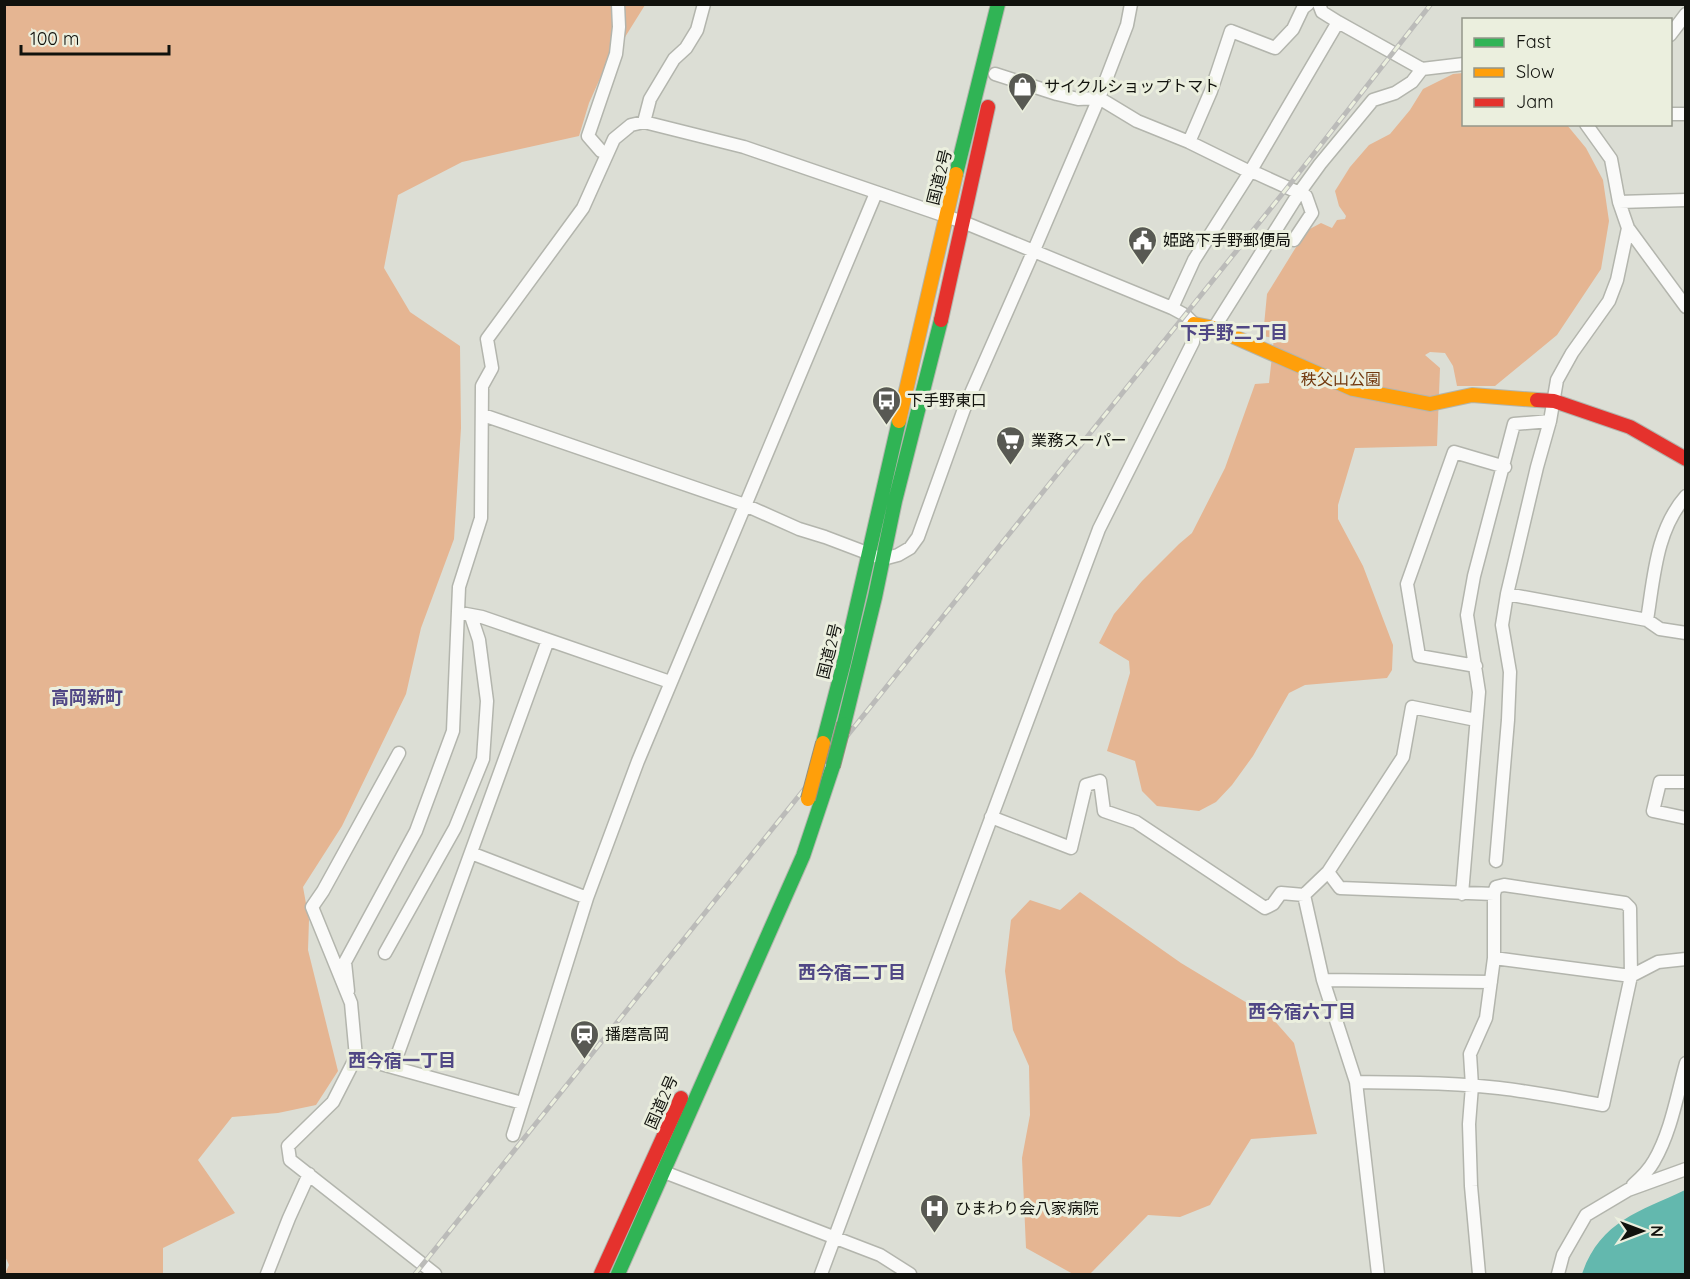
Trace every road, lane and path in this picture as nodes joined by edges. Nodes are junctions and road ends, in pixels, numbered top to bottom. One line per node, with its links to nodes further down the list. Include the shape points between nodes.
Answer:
1 (618, 4): 17 (street, via 616,54 588,136)
2 (704, 4): 14 (street, via 698,30 674,59 650,99)
3 (998, 4): 23 (main road, 国道2号)
4 (1131, 4): 13 (street)
5 (1308, 4): 16 (street, via 1275,48 1231,31)
6 (1319, 4): 8 (street, via 1322,12)
7 (1686, 14): 9 (street)
8 (1338, 22): 11 (street); 18 (street)
9 (1672, 34)
10 (1462, 64): 11 (street)
11 (1422, 69): 20 (street, via 1412,82 1395,93 1373,100)
12 (994, 79): 13 (street, via 1078,99); 24 (main road, 国道2号)
13 (1099, 98): 16 (street, via 1137,121); 27 (street)
14 (644, 122): 17 (street, via 631,125 614,139); 19 (street, via 744,147)
15 (1587, 126): 22 (street, via 1611,159)
16 (1189, 142): 18 (street)
17 (607, 154): 33 (street, via 583,208 487,339 492,368 482,386)
18 (1250, 172): 20 (street); 29 (street, via 1194,260)
19 (876, 193): 23 (street); 38 (street)
20 (1299, 193): 26 (street, via 1306,196 1312,213); 31 (street)
21 (1686, 200): 22 (street)
22 (1619, 202): 25 (street)
23 (946, 216): 24 (street); 39 (main road, 国道2号)
24 (963, 222): 27 (street); 40 (main road, 国道2号)
25 (1628, 228): 28 (street); 32 (street, via 1609,301 1557,380)
26 (1294, 240)
27 (1034, 250): 29 (street); 40 (street, via 964,409 918,537 910,548)
28 (1686, 307)
29 (1172, 308): 30 (street)
30 (1194, 324): 31 (main road); 52 (street, via 1193,342 1099,529)
31 (1214, 328): 32 (main road, via 1353,389 1430,404 1472,395)
32 (1554, 401): 34 (street); 35 (main road, via 1630,427)
33 (483, 415): 38 (street); 42 (street, via 481,518 459,587)
34 (1550, 421): 36 (street, via 1515,424); 41 (street)
35 (1686, 459)
36 (1505, 467): 47 (street, via 1467,615); 47 (street, via 1454,452 1407,584 1419,656)
37 (1686, 496): 44 (street, via 1666,526)
38 (745, 505): 39 (street); 48 (street)
39 (869, 554): 40 (street); 82 (main road, 国道2号, bridge, via 823,743 790,853)
40 (883, 559): 76 (main road, 国道2号, bridge, via 833,766 802,856)
41 (1507, 594): 44 (street); 55 (street, via 1502,625 1510,672)
42 (457, 611): 43 (street); 67 (street, via 453,731 416,831 345,962)
43 (471, 616): 46 (street); 61 (street, via 479,640 487,701 483,759 455,828)
44 (1647, 620): 45 (street, via 1660,629)
45 (1686, 633)
46 (548, 640): 48 (street); 54 (street)
47 (1476, 666): 49 (street)
48 (670, 682): 60 (street)
49 (1476, 720): 56 (street, via 1413,707 1403,757); 57 (street)
50 (399, 753): 67 (street, via 312,907)
51 (1686, 782): 53 (street, via 1660,782 1653,811)
52 (990, 817): 59 (street, via 1071,848 1086,785 1100,781 1104,811 1136,822 1265,908 1281,892); 79 (street)
53 (1686, 818)
54 (471, 853): 60 (street); 70 (street)
55 (1496, 861)
56 (1328, 872): 57 (street, via 1340,888); 59 (street)
57 (1462, 894): 58 (street)
58 (1494, 894): 62 (street); 64 (street, via 1497,887 1504,885 1625,903 1630,908)
59 (1304, 895): 65 (street)
60 (586, 898): 73 (street)
61 (385, 953)
62 (1494, 958): 64 (street); 66 (street)
63 (1686, 959): 64 (street, via 1658,962)
64 (1632, 976): 72 (street, via 1604,1105)
65 (1323, 980): 66 (street); 71 (street)
66 (1491, 982): 72 (street, via 1486,1018 1470,1054)
67 (348, 991): 68 (street)
68 (356, 1057): 70 (street); 77 (street, via 333,1102 288,1146 290,1160)
69 (1686, 1063): 78 (street, via 1655,1160)
70 (393, 1067): 73 (street)
71 (1356, 1083): 72 (street); 86 (street)
72 (1472, 1086): 87 (street, via 1471,1186)
73 (522, 1103): 74 (street)
74 (513, 1135)
75 (1686, 1169): 78 (street)
76 (664, 1172): 79 (street); 83 (main road, 国道2号)
77 (309, 1174): 80 (street); 81 (street)
78 (1628, 1190): 88 (street, via 1586,1215 1563,1255)
79 (834, 1237): 84 (street); 85 (street, via 880,1255)
80 (267, 1275)
81 (435, 1275)
82 (600, 1275)
83 (618, 1275)
84 (820, 1275)
85 (910, 1275)
86 (1378, 1275)
87 (1479, 1275)
88 (1558, 1275)

